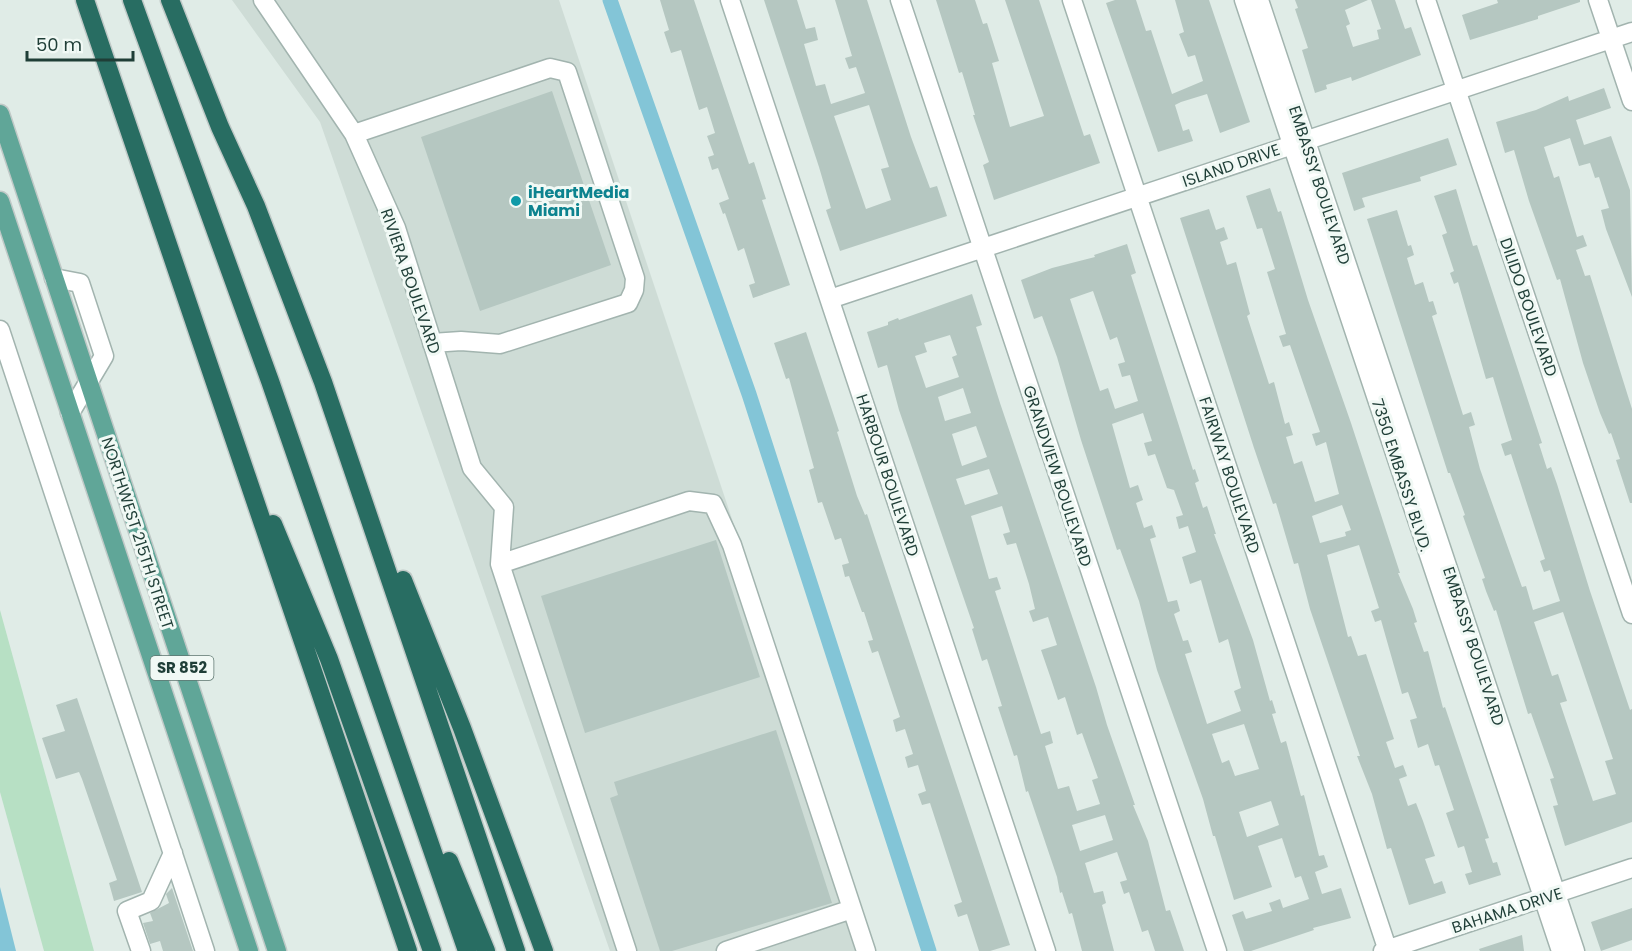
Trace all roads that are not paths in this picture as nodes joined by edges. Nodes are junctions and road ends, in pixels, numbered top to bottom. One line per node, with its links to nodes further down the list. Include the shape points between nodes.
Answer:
1 (85, 0): 29 (highway)
2 (132, 0): 33 (highway)
3 (170, 0): 27 (highway, via 256,206)
4 (264, 0): 17 (street, RIVIERA BOULEVARD)
5 (730, 0): 24 (street, HARBOUR BOULEVARD)
6 (900, 0): 22 (street, GRANDVIEW BOULEVARD)
7 (1072, 0): 19 (street, FAIRWAY BOULEVARD)
8 (1244, 0): 18 (street)
9 (1259, 0): 18 (street, EMBASSY BOULEVARD)
10 (1426, 0): 14 (street, DILIDO BOULEVARD)
11 (1598, 0): 13 (street)
12 (1632, 32): 13 (street, ISLAND DRIVE)
13 (1611, 39): 14 (street, ISLAND DRIVE); 15 (street)
14 (1455, 90): 18 (street, ISLAND DRIVE); 32 (street, DILIDO BOULEVARD)
15 (1632, 101)
16 (0, 114): 23 (main road, NORTHWEST 215TH STREET / SR 852)
17 (354, 134): 26 (street, RIVIERA BOULEVARD, via 396,228); 26 (street, via 550,68 567,72 636,278 628,303 500,344)
18 (1299, 142): 19 (street, ISLAND DRIVE); 36 (street, EMBASSY BOULEVARD)
19 (1137, 197): 22 (street, ISLAND DRIVE); 38 (street, FAIRWAY BOULEVARD)
20 (0, 201): 21 (main road, NORTHWEST 215TH STREET / SR 852)
21 (13, 240): 23 (main road, via 35,271); 30 (main road, NORTHWEST 215TH STREET / SR 852)
22 (982, 248): 24 (street, ISLAND DRIVE); 53 (street, GRANDVIEW BOULEVARD)
23 (54, 278): 28 (main road, NORTHWEST 215TH STREET / SR 852)
24 (830, 299): 52 (street, HARBOUR BOULEVARD)
25 (0, 330): 34 (street)
26 (432, 343): 31 (street, RIVIERA BOULEVARD, via 472,468 504,507)
27 (323, 382): 47 (highway); 48 (highway, via 462,728)
28 (88, 384): 30 (street); 42 (main road, NORTHWEST 215TH STREET / SR 852)
29 (217, 393): 43 (highway); 44 (highway, via 329,659)
30 (70, 413): 41 (main road, NORTHWEST 215TH STREET / SR 852)
31 (500, 564): 37 (street, via 689,501 713,504 732,545); 49 (street)
32 (1632, 614)
33 (405, 765): 45 (highway); 46 (highway, via 436,820)
34 (172, 853): 39 (street, via 151,901 127,911); 40 (street)
35 (1632, 868): 36 (street, BAHAMA DRIVE)
36 (1550, 896): 38 (street, BAHAMA DRIVE); 54 (street); 55 (street, EMBASSY BOULEVARD)
37 (852, 909): 50 (street); 51 (street)
38 (1386, 950)
39 (141, 951)
40 (205, 951)
41 (249, 951)
42 (277, 951)
43 (408, 951)
44 (432, 951)
45 (467, 951)
46 (486, 951)
47 (516, 951)
48 (544, 951)
49 (627, 951)
50 (726, 951)
51 (866, 951)
52 (1046, 951)
53 (1217, 951)
54 (1561, 951)
55 (1575, 951)

